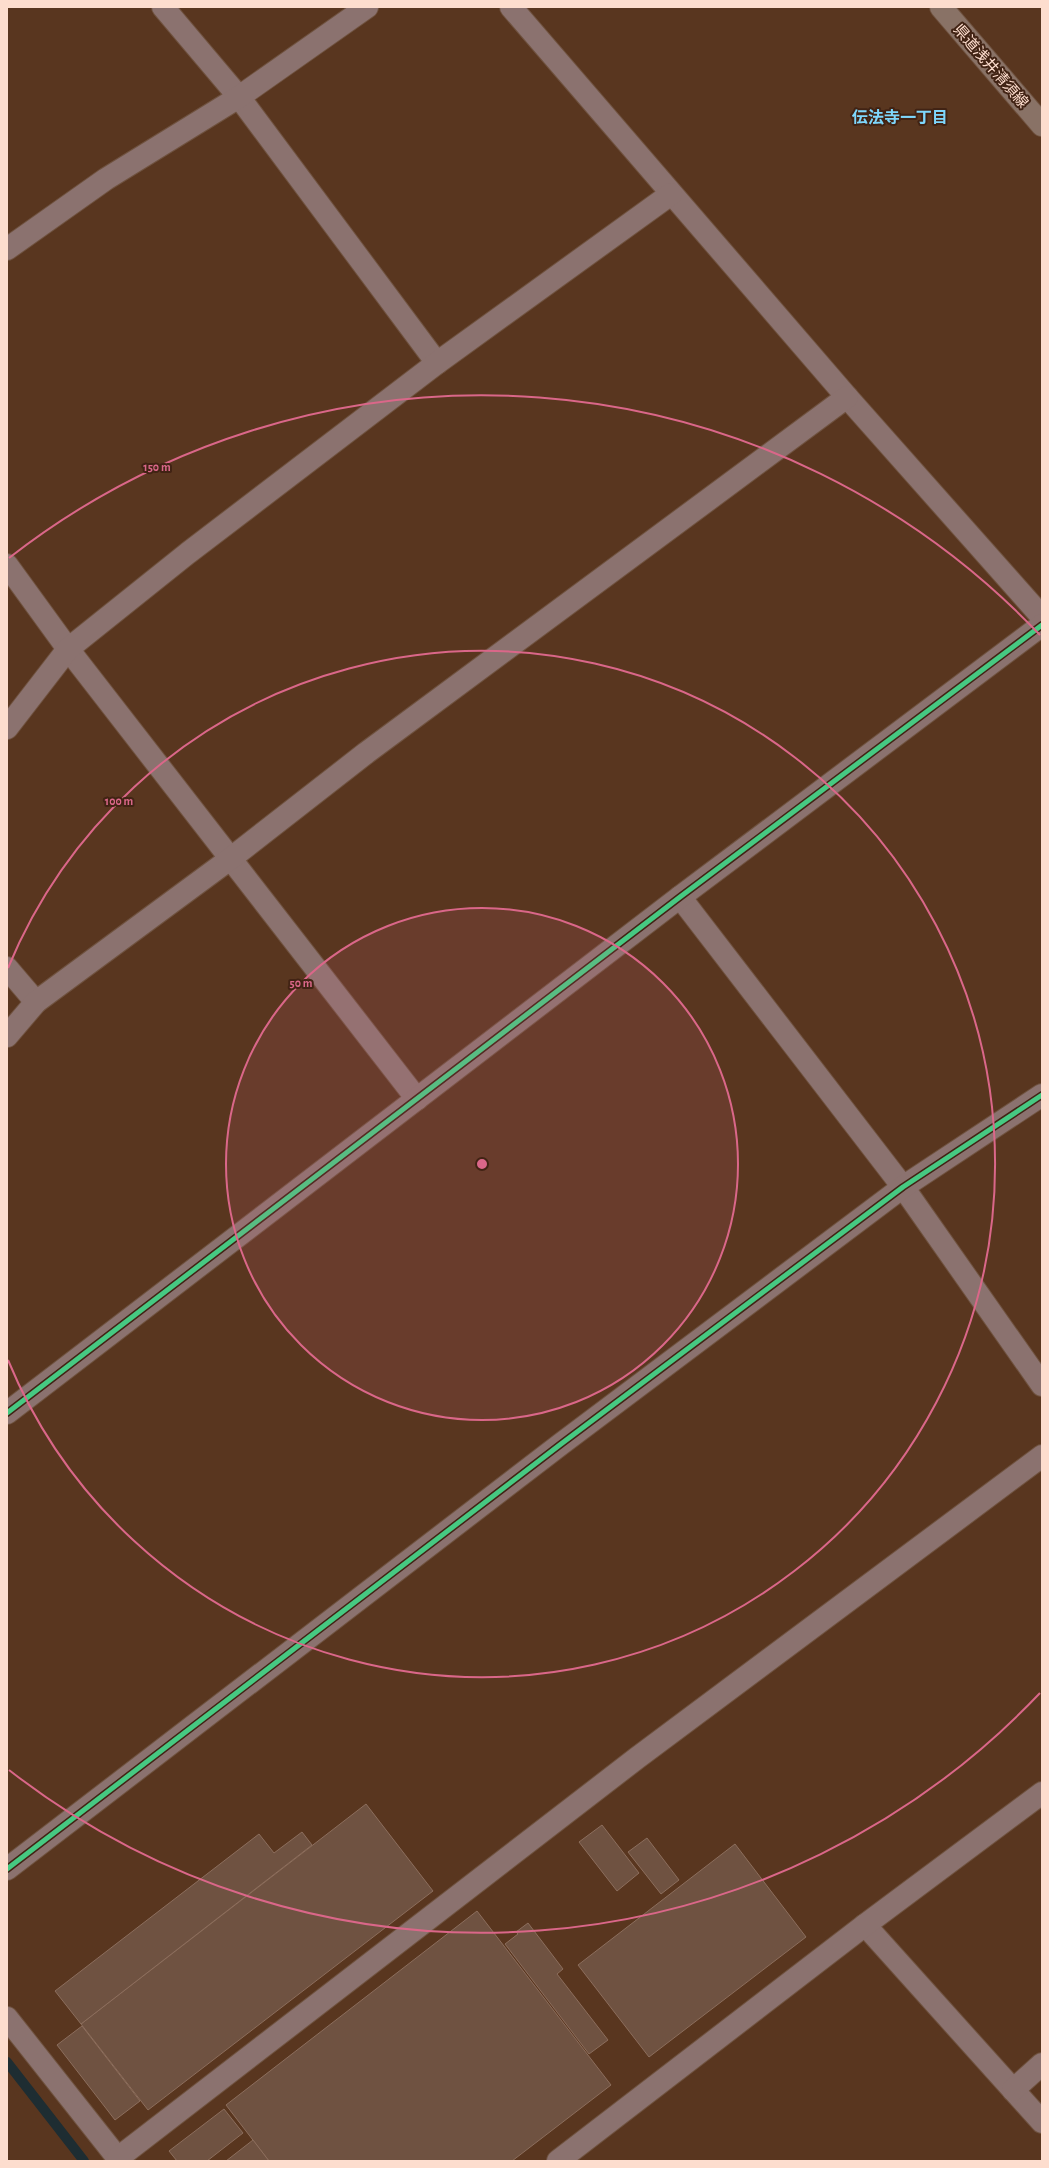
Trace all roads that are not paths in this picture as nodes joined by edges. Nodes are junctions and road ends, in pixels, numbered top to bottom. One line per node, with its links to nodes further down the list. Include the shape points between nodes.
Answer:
1 (163, 7): 5 (street)
2 (367, 7): 5 (street)
3 (511, 7): 7 (street)
4 (941, 7): 6 (main road, 県道浅井清須線)
5 (239, 97): 8 (street); 9 (street)
6 (1042, 124)
7 (671, 194): 9 (street); 10 (street)
8 (10, 242)
9 (437, 364): 14 (street, via 188,553)
10 (847, 397): 12 (street); 16 (street, via 372,748)
11 (7, 565): 14 (street)
12 (1042, 617)
13 (1042, 626): 17 (street)
14 (68, 649): 15 (street); 16 (street)
15 (7, 728)
16 (230, 859): 19 (street); 22 (street)
17 (680, 897): 22 (street); 23 (street)
18 (7, 968): 19 (street)
19 (36, 1002): 20 (street)
20 (7, 1036)
21 (1042, 1095): 23 (street)
22 (417, 1099): 25 (street)
23 (902, 1187): 24 (street); 28 (street, via 561,1444)
24 (1042, 1385)
25 (7, 1412)
26 (1042, 1456): 34 (street, via 636,1758)
27 (1042, 1793): 29 (street)
28 (7, 1869)
29 (865, 1925): 32 (street); 35 (street)
30 (7, 2018): 34 (street)
31 (1042, 2064): 32 (street)
32 (1013, 2090): 33 (street)
33 (1042, 2122)
34 (119, 2160)
35 (558, 2161)

